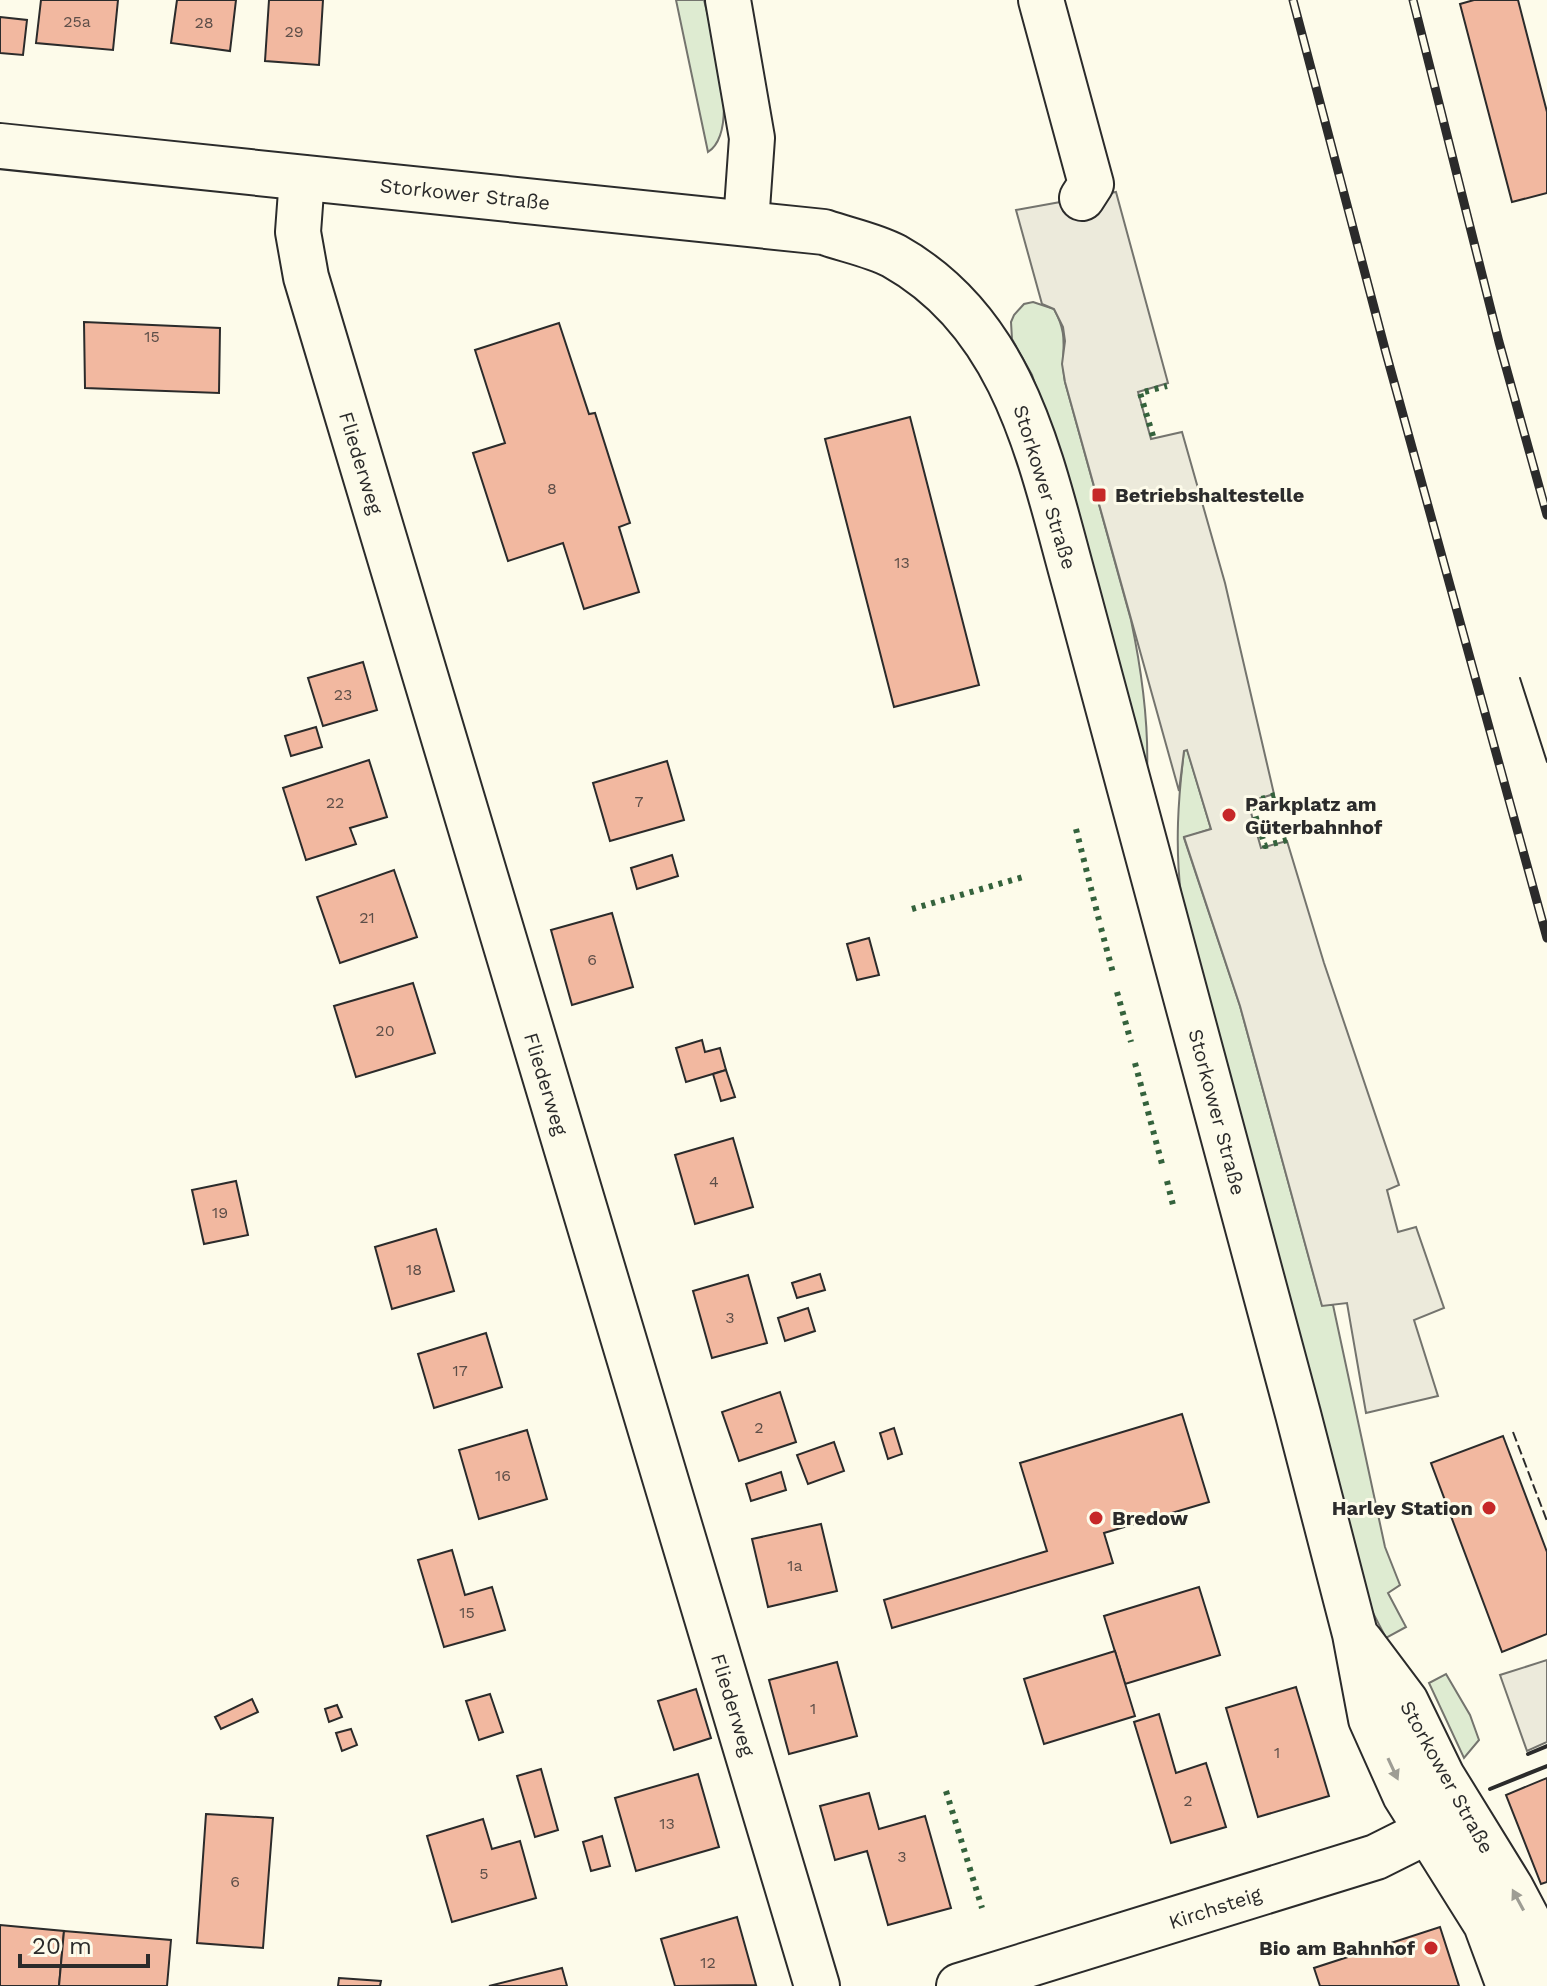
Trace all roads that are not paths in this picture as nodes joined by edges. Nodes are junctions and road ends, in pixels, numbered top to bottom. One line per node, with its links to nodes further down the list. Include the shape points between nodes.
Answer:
1 (728, 0): 6 (main road, via 752,138)
2 (1041, 0): 5 (main road, via 1091,184)
3 (0, 146): 4 (main road, Storkower Straße)
4 (302, 178): 6 (main road, Storkower Straße); 11 (main road, Fliederweg, via 298,232 306,277)
5 (1082, 198)
6 (746, 223): 7 (main road, Storkower Straße, via 824,232 901,261 945,294 984,339 1020,402 1076,588)
7 (1355, 1634): 8 (main road, Storkower Straße, via 1406,1702); 9 (main road, Storkower Straße, one-way to 9, via 1371,1719)
8 (1462, 1808): 9 (main road, Kirchsteig); 10 (main road, Storkower Straße, one-way to 8, via 1529,1922)
9 (1426, 1832): 12 (main road, Kirchsteig, via 1376,1857); 13 (main road, Storkower Straße, via 1486,1924)
10 (1547, 1972)
11 (817, 1986)
12 (959, 1986)
13 (1509, 1986)

